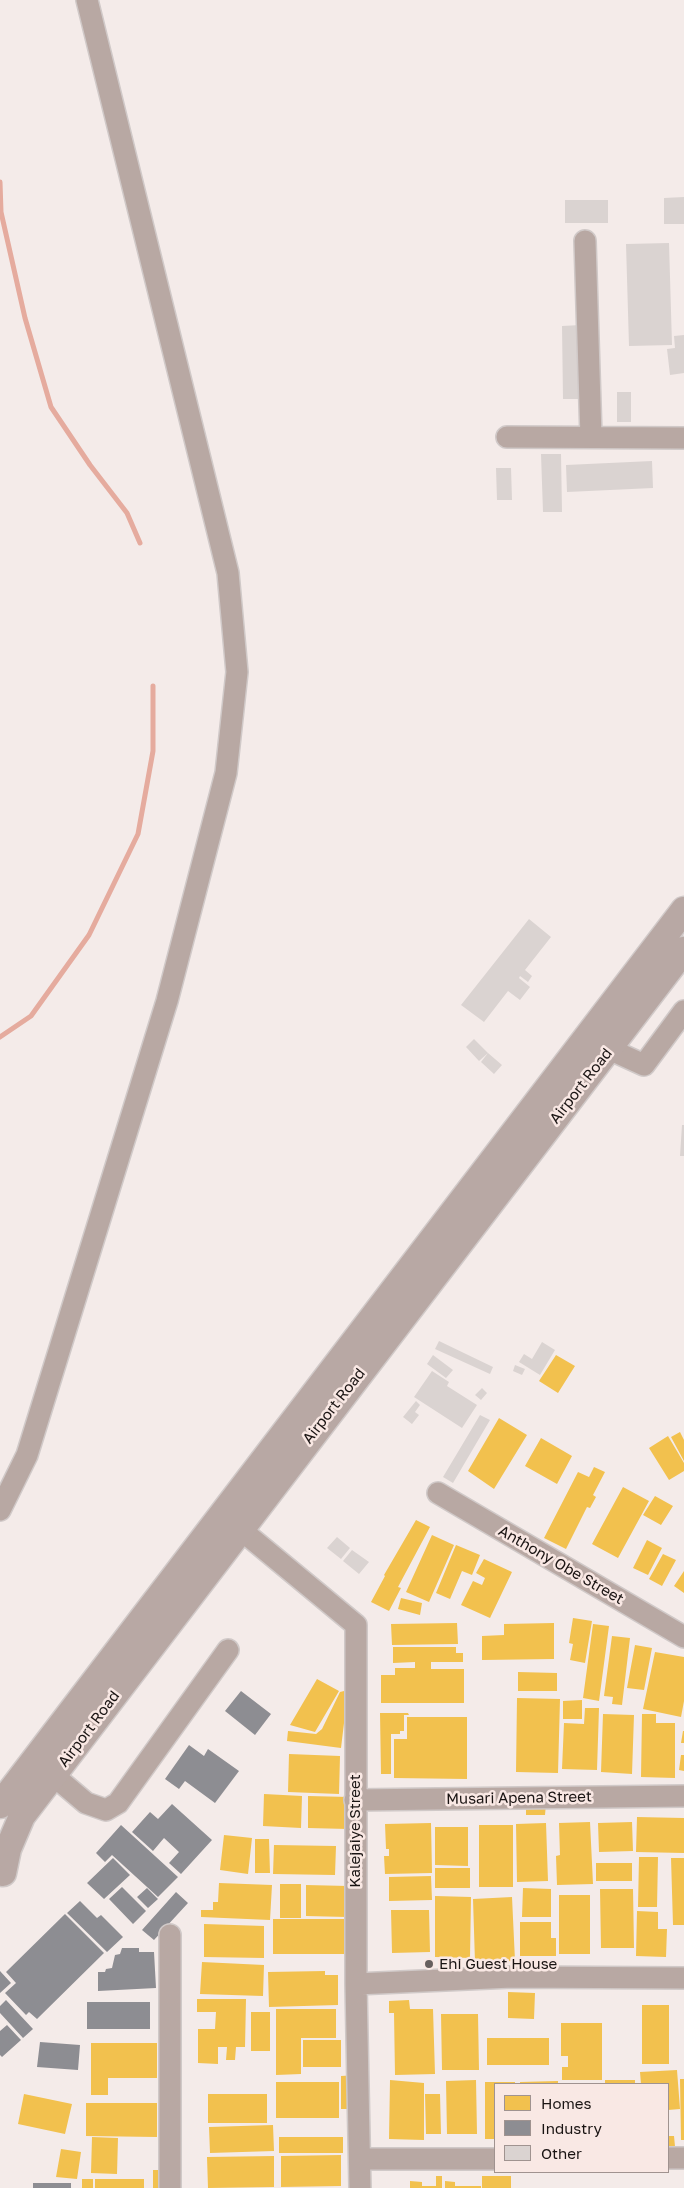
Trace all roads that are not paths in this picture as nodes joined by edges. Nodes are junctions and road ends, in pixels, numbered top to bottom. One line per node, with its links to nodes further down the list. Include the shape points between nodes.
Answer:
1 (87, 0): 11 (street, via 228,573 237,672 226,773 166,1001 27,1454)
2 (585, 242): 3 (street)
3 (591, 437): 4 (street); 5 (street)
4 (507, 438)
5 (684, 438)
6 (684, 910): 18 (main road, Airport Road)
7 (684, 950): 9 (main road, Airport Road)
8 (684, 1011): 9 (street, via 644,1065)
9 (610, 1049): 12 (main road, Airport Road)
10 (438, 1493): 13 (street, Anthony Obe Street)
11 (0, 1510)
12 (240, 1529): 15 (main road, Airport Road); 17 (street, Kalejaiye Street, via 356,1625)
13 (684, 1637)
14 (228, 1650): 15 (street, via 118,1803 106,1810 86,1802)
15 (53, 1775): 19 (main road, Airport Road, via 22,1816)
16 (684, 1796): 17 (street, Musari Apena Street)
17 (355, 1800): 22 (street, Kalejaiye Street)
18 (0, 1805)
19 (1, 1875)
20 (170, 1935): 27 (street)
21 (684, 1978): 22 (street, via 512,1977)
22 (356, 1984): 26 (street, Kalejaiye Street)
23 (669, 2158): 24 (street)
24 (684, 2158)
25 (494, 2159): 26 (street)
26 (360, 2160): 28 (street, Kalejaiye Street)
27 (170, 2188)
28 (360, 2188)

